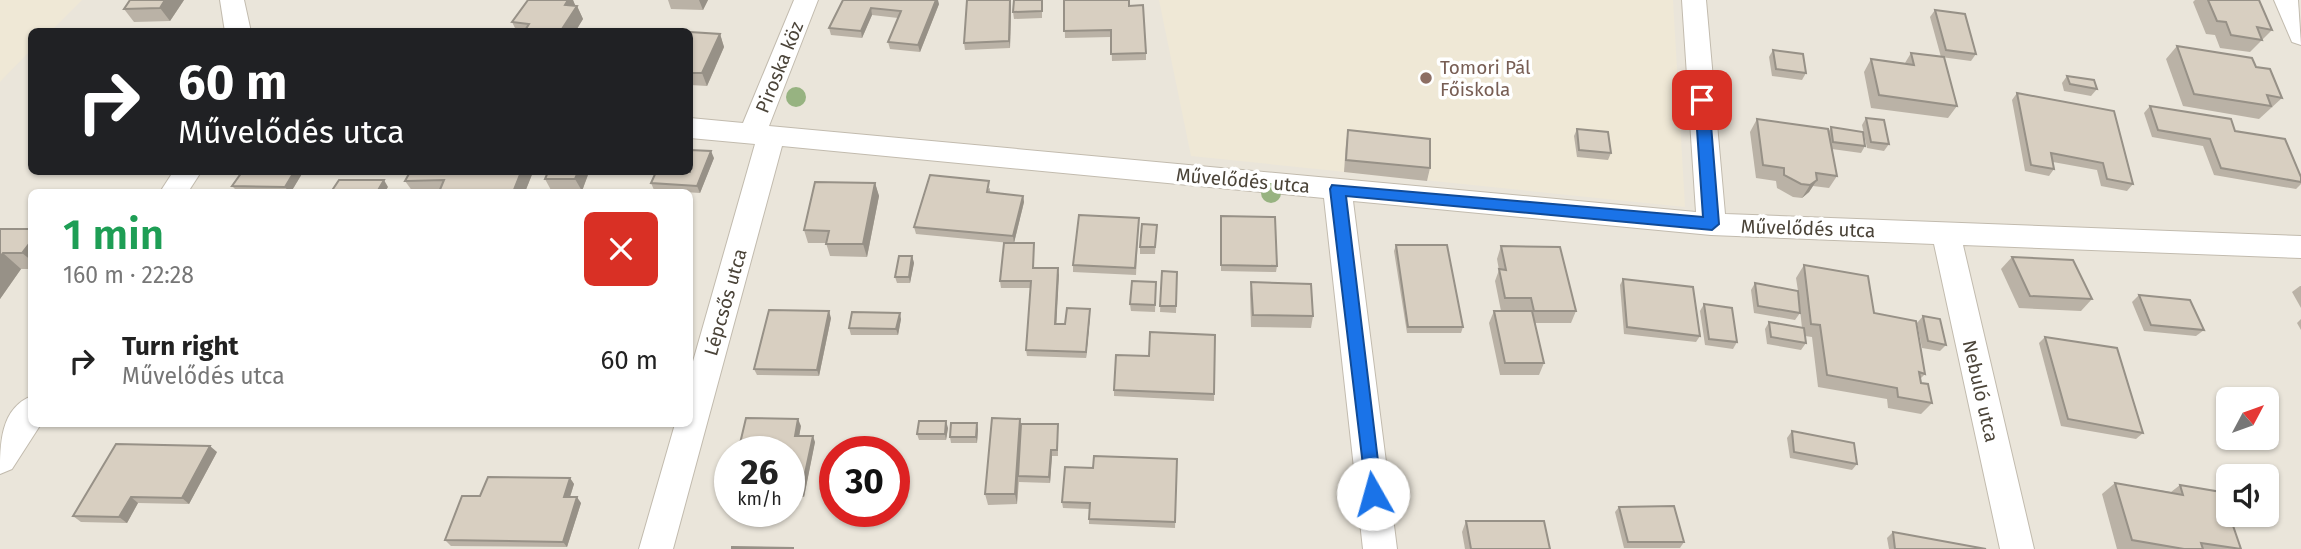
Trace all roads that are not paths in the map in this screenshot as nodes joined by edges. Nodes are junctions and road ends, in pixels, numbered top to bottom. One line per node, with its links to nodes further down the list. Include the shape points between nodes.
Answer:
1 (232, 0): 5 (street)
2 (806, 0): 8 (street, Piroska köz)
3 (1694, 0): 10 (street)
4 (2286, 0): 6 (street)
5 (237, 28)
6 (2301, 36)
7 (693, 128): 8 (street, Művelődés utca)
8 (762, 134): 9 (street, Művelődés utca); 13 (street, Lépcsős utca)
9 (1338, 189): 10 (street, Művelődés utca); 18 (street)
10 (1712, 224): 11 (street, Művelődés utca)
11 (1946, 233): 12 (street, Művelődés utca); 19 (street, Nebuló utca)
12 (2301, 247)
13 (693, 404)
14 (28, 416): 16 (street)
15 (687, 427): 17 (street, Lépcsős utca)
16 (0, 459)
17 (656, 549)
18 (1380, 549)
19 (2017, 549)

